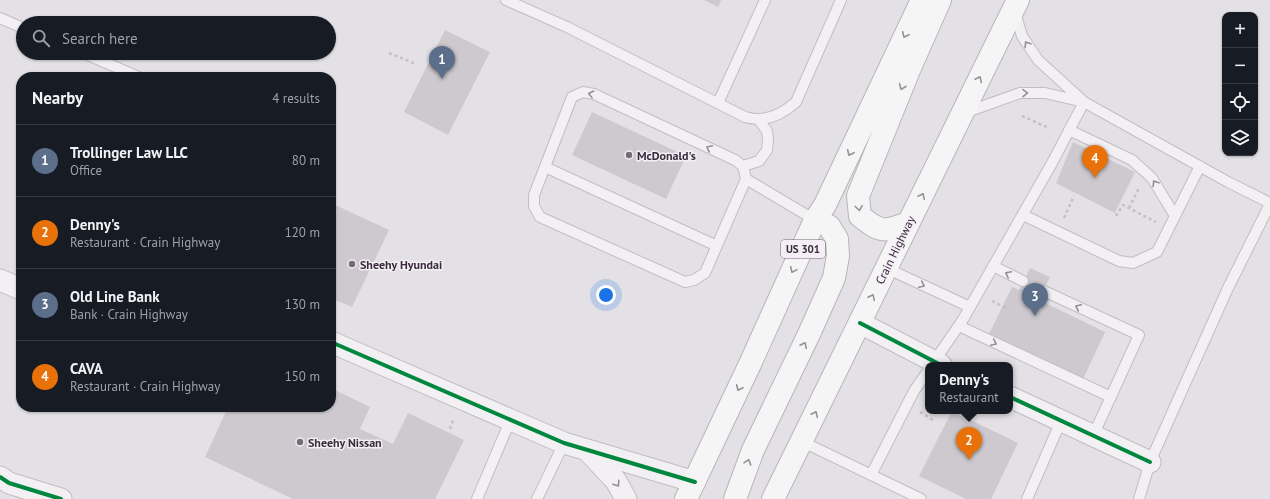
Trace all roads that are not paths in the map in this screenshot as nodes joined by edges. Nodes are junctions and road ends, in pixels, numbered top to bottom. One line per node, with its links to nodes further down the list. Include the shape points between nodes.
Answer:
1 (506, 0): 12 (lane, via 567,27)
2 (764, 0): 12 (lane)
3 (842, 0): 14 (lane, via 796,102 788,110)
4 (922, 0): 23 (highway, US 301, one-way to 23, via 825,205)
5 (940, 0): 24 (highway, one-way to 24, via 858,196 860,216 869,223 883,230)
6 (1016, 4): 11 (lane, one-way to 6, via 1038,60 1022,36); 13 (highway, Crain Highway, one-way to 6)
7 (0, 18): 8 (lane)
8 (16, 25)
9 (99, 60): 10 (lane)
10 (127, 72)
11 (1084, 102): 13 (lane, one-way to 11, via 1020,92 1045,93); 15 (lane); 17 (lane)
12 (718, 103): 14 (lane, via 745,117)
13 (962, 114): 24 (highway, Crain Highway, one-way to 13)
14 (758, 119): 16 (lane, via 767,131 767,150 759,161)
15 (1069, 130): 21 (lane); 22 (lane, one-way to 15, via 1152,178 1132,160)
16 (743, 166): 18 (lane, one-way to 18, via 594,94 582,92 572,97); 19 (lane)
17 (1200, 166): 20 (lane); 22 (lane)
18 (545, 167): 25 (lane); 25 (lane, via 534,195 534,206 540,217 684,282 694,280 705,273)
19 (746, 179): 23 (lane); 25 (lane)
20 (1270, 204): 47 (lane, via 1228,288)
21 (1022, 214): 22 (lane, via 1119,261 1133,263 1157,252); 26 (lane)
22 (1175, 216)
23 (815, 220): 50 (highway, US 301, one-way to 50); 55 (highway, one-way to 23, via 753,450 834,278 838,256 836,239 829,226)
24 (908, 223): 27 (highway, Crain Highway)
25 (717, 246)
26 (993, 266): 29 (lane, one-way to 26); 32 (lane)
27 (886, 268): 32 (lane, one-way to 32); 33 (highway, Crain Highway, one-way to 27)
28 (0, 280): 30 (street)
29 (1023, 281)
30 (16, 287)
31 (1044, 291): 39 (lane, one-way to 31, via 1139,335)
32 (970, 307): 34 (lane)
33 (860, 322): 36 (street); 44 (highway, Crain Highway, one-way to 33)
34 (959, 326): 37 (lane); 39 (lane, one-way to 39)
35 (336, 344): 41 (street)
36 (927, 362)
37 (936, 362)
38 (925, 377): 48 (lane, via 914,391)
39 (1110, 397): 43 (lane)
40 (1013, 398): 42 (street)
41 (510, 421): 45 (street); 52 (lane)
42 (1061, 421): 43 (street); 58 (lane)
43 (1093, 436): 47 (street)
44 (801, 441): 48 (lane); 56 (highway, Crain Highway)
45 (564, 443): 46 (street); 53 (lane)
46 (586, 450): 50 (street); 54 (street, one-way to 54, via 616,481)
47 (1150, 462): 59 (lane)
48 (871, 475): 57 (lane)
49 (0, 477): 51 (street, via 9,483)
50 (690, 491)
51 (61, 499)
52 (477, 499)
53 (537, 499)
54 (626, 499)
55 (735, 499)
56 (773, 499)
57 (921, 499)
58 (1027, 499)
59 (1139, 499)

